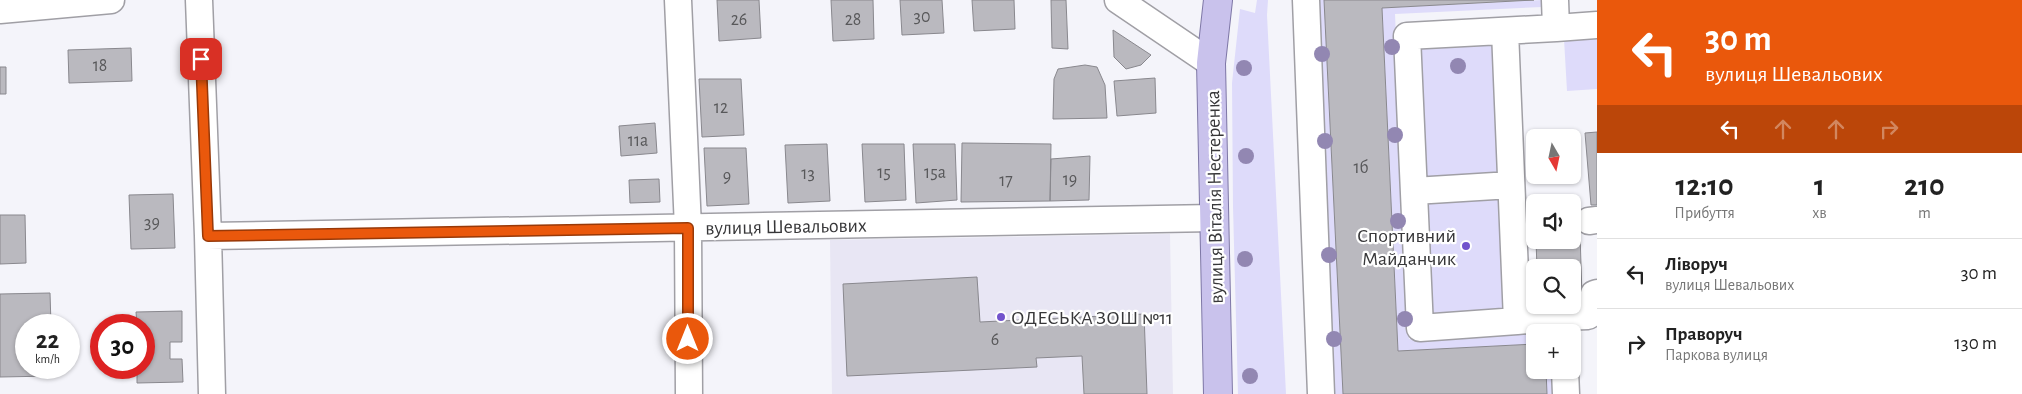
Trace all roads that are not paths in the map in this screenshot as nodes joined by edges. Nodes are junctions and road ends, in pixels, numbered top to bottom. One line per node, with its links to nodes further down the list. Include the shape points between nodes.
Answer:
1 (111, 0): 8 (street)
2 (199, 0): 17 (street)
3 (678, 0): 16 (street)
4 (1118, 0): 12 (street)
5 (1218, 0): 12 (main road, вулиця Віталія Нестеренка)
6 (1306, 0): 26 (street)
7 (1555, 0): 10 (street)
8 (0, 10)
9 (1597, 25): 10 (street)
10 (1556, 28): 11 (street)
11 (1505, 31): 13 (street); 14 (street, via 1408,36)
12 (1211, 63): 15 (main road, вулиця Віталія Нестеренка)
13 (1511, 185): 14 (street); 19 (street)
14 (1414, 191): 19 (street, via 1420,328)
15 (1214, 218): 16 (street, вулиця Шевальових); 25 (main road, вулиця Віталія Нестеренка)
16 (688, 228): 17 (street, вулиця Шевальових); 24 (street)
17 (208, 236): 23 (street)
18 (1597, 293): 21 (street, via 1588,316)
19 (1517, 321): 20 (street)
20 (1552, 324)
21 (1566, 324)
22 (1565, 379): 27 (street)
23 (212, 394)
24 (688, 394)
25 (1218, 394)
26 (1321, 394)
27 (1566, 394)

